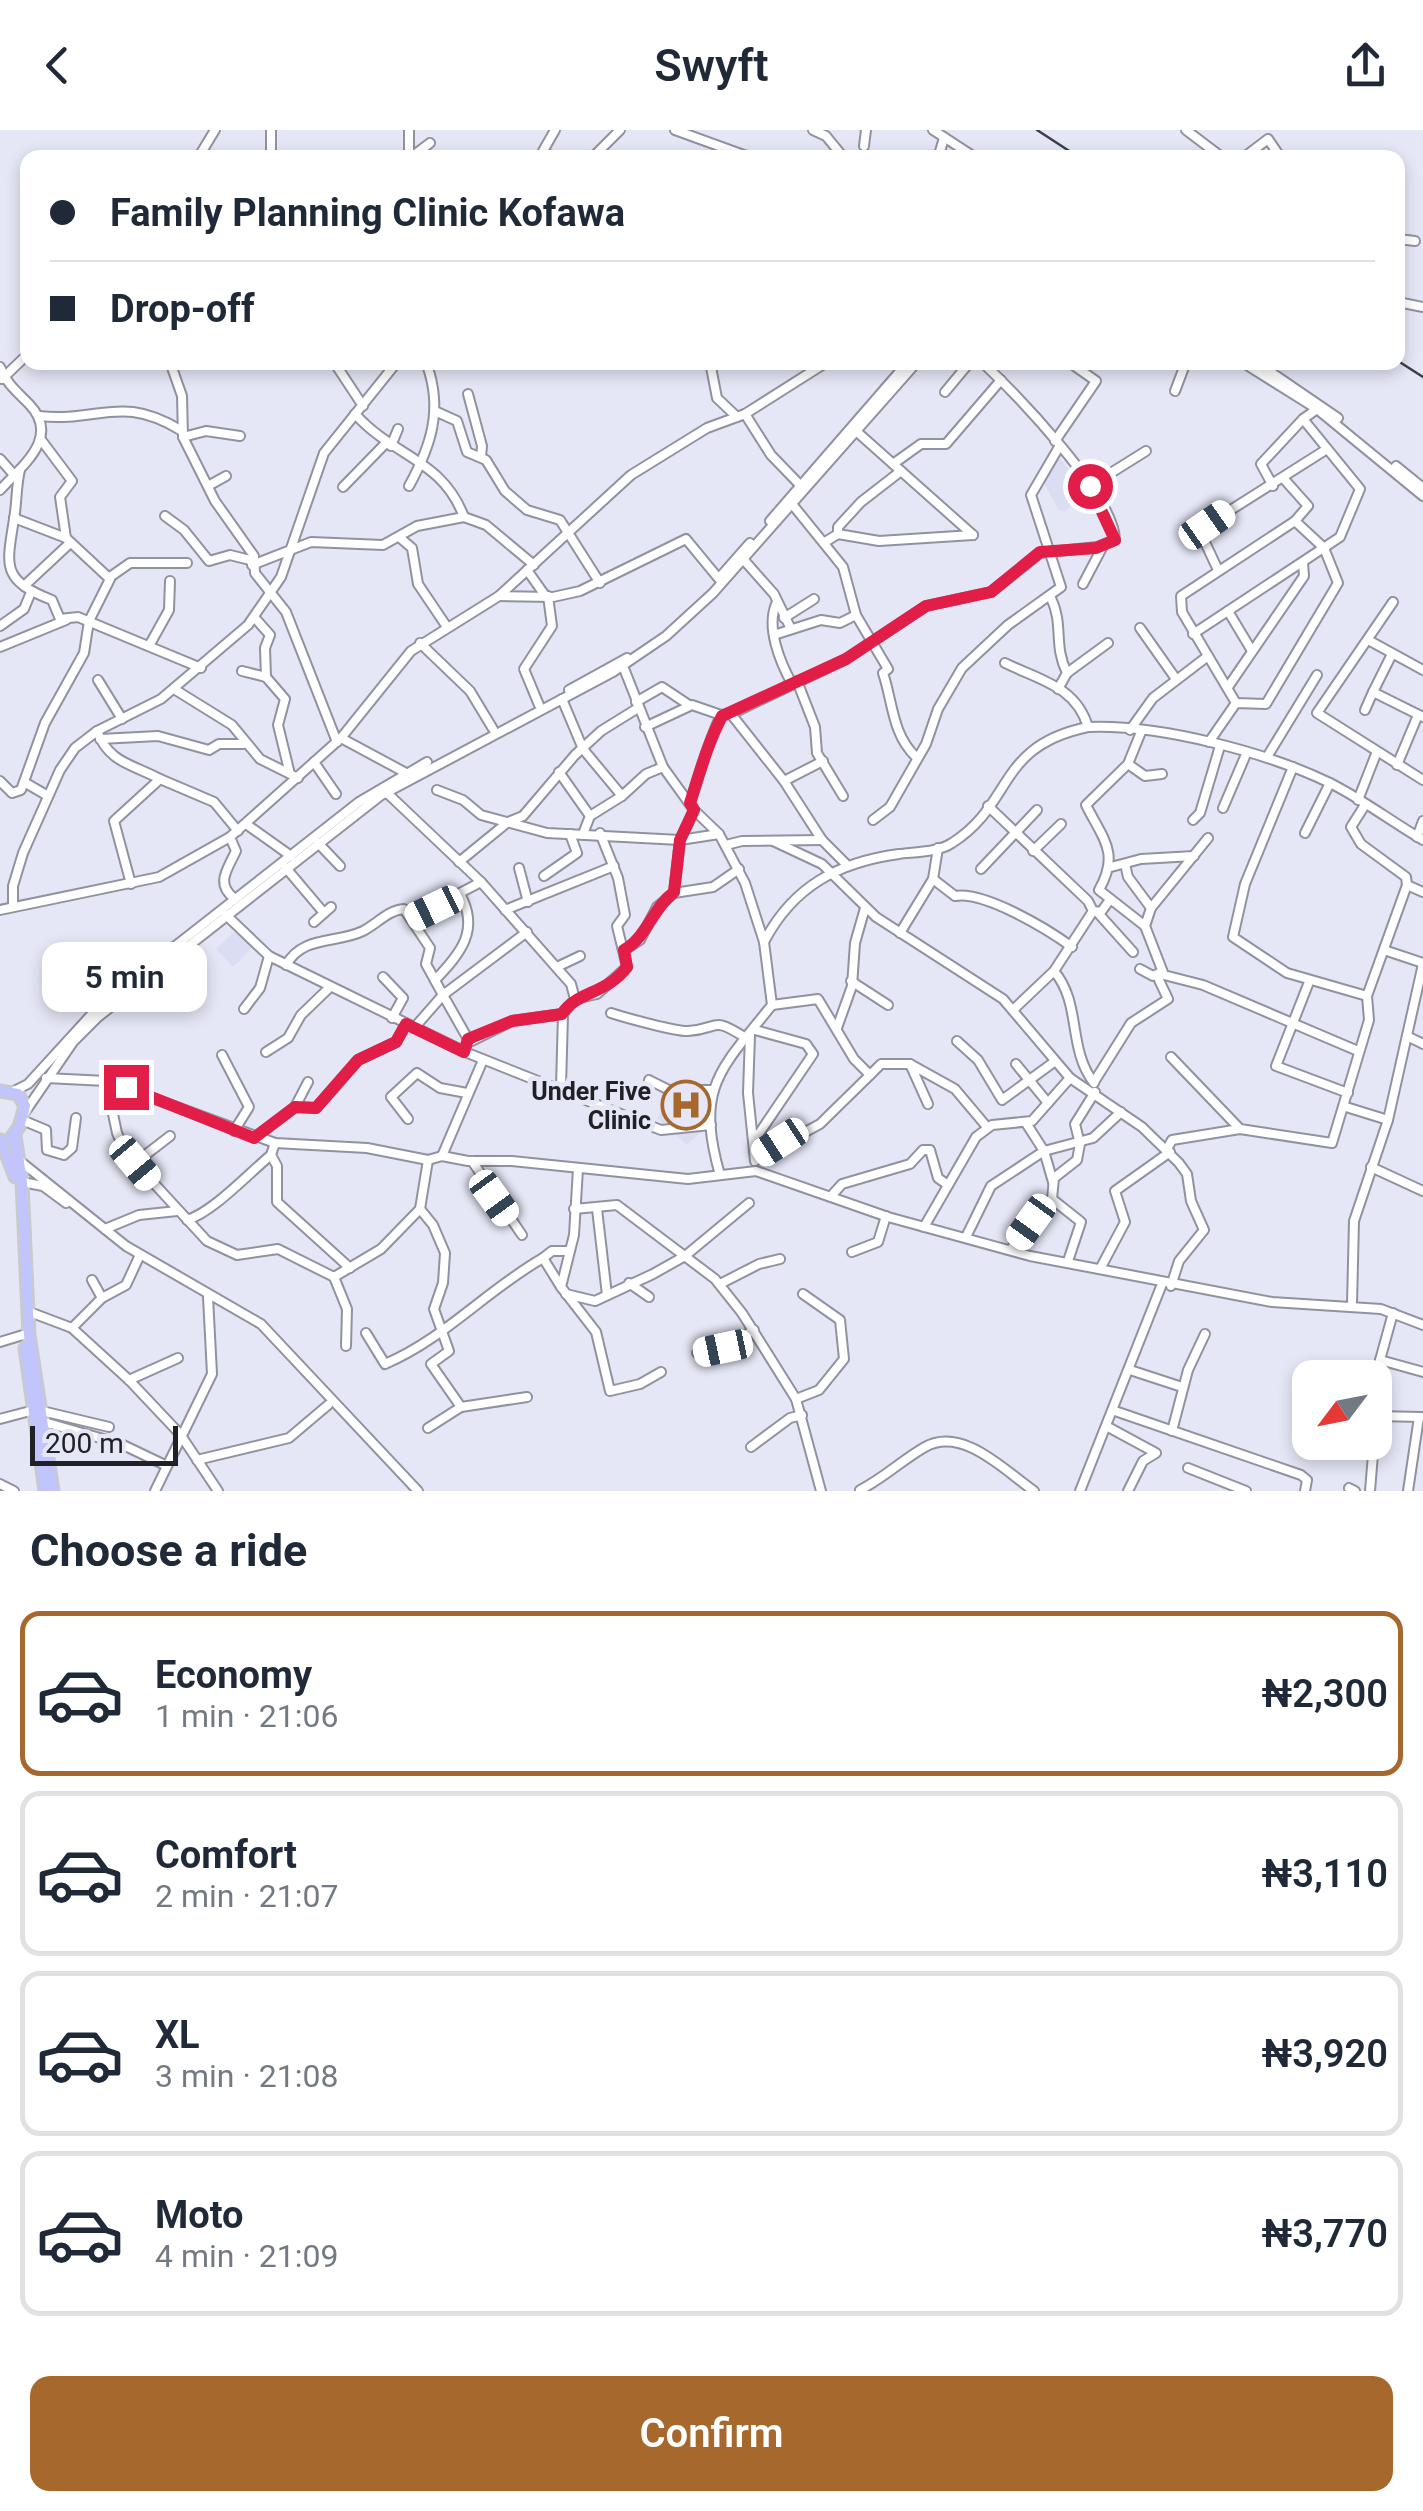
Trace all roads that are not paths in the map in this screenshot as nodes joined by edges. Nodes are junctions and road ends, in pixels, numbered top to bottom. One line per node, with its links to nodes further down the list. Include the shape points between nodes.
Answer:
1 (620, 130): 12 (street)
2 (676, 130): 13 (street)
3 (812, 130): 7 (street)
4 (866, 130): 10 (street)
5 (933, 130): 8 (street)
6 (1186, 130): 16 (street)
7 (826, 133)
8 (944, 138): 14 (street); 15 (street)
9 (430, 143): 11 (street)
10 (864, 146)
11 (421, 150)
12 (600, 150)
13 (724, 150)
14 (940, 150)
15 (963, 150)
16 (1212, 150)
17 (1253, 150): 18 (street, via 1268,139)
18 (1276, 150)
19 (1405, 240): 20 (street)
20 (1415, 241)
21 (20, 361): 37 (street)
22 (0, 367): 37 (street)
23 (173, 370): 51 (street, via 182,396)
24 (339, 370): 42 (street)
25 (390, 370): 42 (street)
26 (429, 370): 44 (street)
27 (712, 370): 46 (street, via 717,398)
28 (814, 370): 46 (street)
29 (901, 370): 66 (street)
30 (909, 370): 50 (street)
31 (963, 370): 40 (street)
32 (990, 370): 38 (street)
33 (1080, 370): 55 (street, via 1096,381)
34 (1184, 370): 39 (street)
35 (1255, 370): 43 (street)
36 (1267, 370): 43 (street)
37 (1, 379): 47 (street)
38 (1001, 380): 55 (street); 61 (street, via 946,444 921,444)
39 (1175, 390)
40 (945, 392)
41 (468, 394): 58 (street)
42 (363, 406): 45 (street)
43 (1322, 410): 48 (street); 72 (street); 74 (street)
44 (437, 412): 58 (street, via 457,421 467,452); 60 (street)
45 (356, 414): 54 (street); 86 (street, via 318,466)
46 (741, 415): 66 (street); 80 (street, via 652,458)
47 (39, 416): 51 (street, via 136,410); 53 (street)
48 (1303, 420): 56 (street); 70 (street, via 1261,464)
49 (398, 430): 54 (street)
50 (856, 431): 61 (street); 75 (street)
51 (182, 434): 52 (street); 67 (street)
52 (240, 436)
53 (42, 441): 63 (street); 83 (street, via 72,482 60,497)
54 (389, 444): 60 (street); 71 (street)
55 (1057, 444): 69 (street); 88 (street, via 1031,495)
56 (1327, 449): 65 (street); 87 (street, via 1360,490 1340,538)
57 (1146, 451): 69 (street)
58 (481, 457): 80 (street, via 522,506 552,514)
59 (0, 459): 63 (street)
60 (421, 464): 68 (street); 77 (street, via 450,486)
61 (893, 464): 62 (street)
62 (901, 471): 81 (street, via 861,502); 81 (street, via 973,535 878,541)
63 (17, 475): 73 (street); 78 (street)
64 (226, 476): 67 (street)
65 (1284, 479): 70 (street); 79 (street, via 1308,506)
66 (800, 484): 98 (street)
67 (208, 486): 90 (street)
68 (409, 486)
69 (1090, 486): 85 (street, via 1116,536)
70 (1273, 486): 94 (street, via 1207,525 1203,538)
71 (343, 488)
72 (1423, 488)
73 (0, 490)
74 (1423, 496)
75 (792, 504): 84 (street); 89 (street)
76 (165, 516): 90 (street, via 209,561 230,556)
77 (464, 517): 82 (street, via 417,526); 93 (street, via 486,525)
78 (14, 518): 83 (street); 96 (street, via 4,552)
79 (1295, 521): 87 (street); 94 (street)
80 (570, 532): 93 (street); 100 (street)
81 (838, 534): 84 (street)
82 (399, 537): 86 (street, via 383,545 320,541); 117 (street, via 412,548 418,584)
83 (68, 541): 97 (street); 102 (street)
84 (825, 542): 111 (street, via 843,567)
85 (1103, 546): 88 (street); 101 (street)
86 (292, 548): 90 (street); 103 (street)
87 (1324, 548): 92 (street); 147 (street, via 1338,583 1322,612 1266,704)
88 (1049, 550): 106 (street, via 1061,587); 122 (street, via 991,592 926,606)
89 (743, 560): 109 (street); 132 (street, via 695,612)
90 (253, 563): 103 (street)
91 (187, 564): 97 (street, via 130,564)
92 (1303, 564): 110 (street); 128 (street, via 1304,576)
93 (530, 567): 104 (street); 105 (street)
94 (1218, 570): 121 (street, via 1181,596)
95 (0, 574): 96 (street)
96 (12, 576): 102 (street)
97 (110, 576): 115 (street)
98 (720, 578): 100 (street, via 686,539); 148 (street, via 640,650)
99 (170, 581): 126 (street, via 167,614)
100 (600, 583): 104 (street)
101 (1083, 584)
102 (28, 590): 113 (street, via 52,600 60,618); 116 (street, via 24,610)
103 (273, 592): 112 (street); 161 (street)
104 (546, 595): 105 (street); 148 (street, via 552,626 524,670)
105 (500, 596): 117 (street)
106 (1051, 598): 136 (street, via 1058,616 1055,644); 168 (street, via 1008,625 962,668)
107 (814, 599): 114 (street)
108 (1393, 602): 123 (street)
109 (776, 604): 114 (street); 120 (street)
110 (1228, 612): 121 (street); 128 (street)
111 (856, 614): 119 (street, via 840,623 821,620); 122 (street)
112 (254, 617): 133 (street); 137 (street, via 270,635)
113 (70, 618): 115 (street); 127 (street)
114 (784, 618): 119 (street)
115 (90, 622): 126 (street); 185 (street, via 84,653 45,723)
116 (0, 626)
117 (447, 627): 124 (street)
118 (1140, 628): 138 (street)
119 (790, 629): 120 (street)
120 (777, 634): 140 (street, via 780,662)
121 (1194, 634): 129 (street)
122 (875, 640): 140 (street); 168 (street, via 888,669 883,673 894,722)
123 (1370, 640): 130 (street); 145 (street)
124 (420, 643): 157 (street, via 470,691); 161 (street)
125 (1108, 643): 136 (street)
126 (149, 646): 133 (street)
127 (0, 647)
128 (1252, 651): 141 (street)
129 (1208, 656): 138 (street); 141 (street)
130 (1391, 656): 134 (street); 144 (street)
131 (1005, 663): 143 (street)
132 (624, 666): 146 (street); 149 (street)
133 (202, 668): 142 (street)
134 (1423, 670)
135 (242, 671): 137 (street)
136 (1067, 673): 143 (street)
137 (266, 677): 176 (street, via 284,699 278,725)
138 (1176, 679): 158 (street, via 1138,712)
139 (98, 680): 154 (street)
140 (794, 683): 152 (street); 170 (street)
141 (1228, 686): 147 (street)
142 (174, 689): 154 (street); 163 (street, via 232,725)
143 (1058, 689): 156 (street, via 1072,697)
144 (1372, 692): 151 (street); 153 (street)
145 (1327, 694): 167 (street, via 1319,716); 169 (street, via 1315,680)
146 (562, 699): 165 (street); 188 (street)
147 (1236, 703): 162 (street)
148 (539, 705): 157 (street)
149 (637, 705): 150 (street, via 662,688); 155 (street); 165 (street)
150 (689, 705): 152 (street); 155 (street)
151 (1365, 710)
152 (726, 715): 184 (street); 194 (street, via 700,764)
153 (1420, 716): 173 (street)
154 (122, 719): 160 (street)
155 (645, 727): 174 (street)
156 (1088, 727): 158 (street); 195 (street, via 1024,754)
157 (493, 729): 178 (street)
158 (1130, 730): 159 (street)
159 (1141, 732): 162 (street); 172 (street)
160 (98, 735): 163 (street, via 158,736 208,750); 181 (street, via 116,762); 190 (street, via 75,748)
161 (339, 740): 171 (street); 178 (street)
162 (1208, 742): 164 (street)
163 (244, 744): 176 (street)
164 (1220, 746): 166 (street); 200 (street)
165 (583, 749): 177 (street); 191 (street)
166 (1246, 752): 169 (street); 196 (street)
167 (1376, 754): 173 (street); 193 (street)
168 (916, 757): 199 (street, via 890,806)
169 (1267, 757): 175 (street)
170 (823, 761): 184 (street); 192 (street)
171 (314, 762): 180 (street); 189 (street)
172 (1128, 764): 179 (street, via 1145,776); 230 (street, via 1082,808 1106,840)
173 (1397, 765): 182 (street)
174 (663, 766): 191 (street); 194 (street)
175 (1293, 767): 186 (street); 273 (street, via 1232,933 1281,970)
176 (289, 770): 180 (street)
177 (559, 772): 198 (street); 202 (street, via 524,816)
178 (406, 773): 221 (street)
179 (1162, 774)
180 (298, 778): 203 (street)
181 (160, 779): 207 (street, via 214,802); 237 (street, via 114,821)
182 (1423, 780)
183 (0, 781): 185 (street, via 15,793)
184 (784, 781): 215 (street)
185 (24, 782): 190 (street)
186 (1330, 783): 193 (street); 206 (street)
187 (437, 790): 202 (street)
188 (386, 792): 216 (street); 223 (street)
189 (336, 794)
190 (48, 796): 245 (street, via 16,873)
191 (622, 796): 198 (street)
192 (843, 796)
193 (1362, 802): 213 (street); 238 (street, via 1352,828)
194 (692, 806): 211 (street); 214 (street)
195 (988, 806): 205 (street); 219 (street, via 958,839)
196 (1222, 808)
197 (1037, 810): 205 (street)
198 (590, 816): 209 (street)
199 (873, 820)
200 (1193, 820)
201 (1423, 821): 213 (street)
202 (508, 822): 208 (street); 223 (street)
203 (246, 824): 207 (street); 221 (street)
204 (1061, 824): 220 (street)
205 (1016, 832): 220 (street); 232 (street)
206 (1305, 833)
207 (234, 834): 237 (street, via 177,870); 242 (street, via 236,851 222,882)
208 (570, 834): 209 (street); 234 (street, via 577,853)
209 (584, 834): 210 (street)
210 (600, 834): 214 (street); 227 (street)
211 (719, 834): 214 (street); 218 (street)
212 (1208, 838): 222 (street)
213 (1420, 838)
214 (680, 840): 239 (street)
215 (822, 840): 217 (street); 224 (street)
216 (318, 842): 226 (street); 228 (street)
217 (773, 842): 218 (street); 233 (street)
218 (726, 846): 231 (street)
219 (938, 848): 224 (street); 235 (street)
220 (1033, 850): 249 (street)
221 (290, 856): 242 (street)
222 (1194, 856): 225 (street); 247 (street)
223 (459, 862): 236 (street)
224 (846, 864): 233 (street)
225 (1124, 864): 230 (street); 247 (street)
226 (340, 866)
227 (614, 866): 244 (street); 259 (street, via 626,915 617,926)
228 (286, 868): 251 (street); 253 (street, via 328,910)
229 (519, 868): 244 (street)
230 (1111, 868): 243 (street, via 1099,890)
231 (739, 869): 239 (street, via 713,887); 257 (street)
232 (981, 869)
233 (832, 872): 246 (street); 257 (street, via 794,900)
234 (544, 876)
235 (932, 879): 256 (street); 258 (street, via 955,896 991,900)
236 (480, 882): 241 (street); 248 (street)
237 (131, 884): 245 (street)
238 (1408, 885): 240 (street); 260 (street)
239 (674, 892): 259 (street, via 657,907 640,940)
240 (1423, 892)
241 (460, 894): 252 (street); 271 (street, via 472,921)
242 (234, 900): 311 (street, via 92,1014 28,1084)
243 (1109, 901): 249 (street); 254 (street)
244 (528, 902): 248 (street)
245 (13, 907): 250 (street)
246 (865, 908): 256 (street); 272 (street)
247 (1151, 908): 254 (street)
248 (504, 910): 255 (street)
249 (1096, 912): 258 (street); 261 (street)
250 (0, 913)
251 (226, 915): 262 (street); 303 (street, via 98,1017)
252 (412, 918): 265 (street, via 397,909 362,931 306,946); 271 (street, via 430,948 426,964)
253 (314, 922)
254 (1145, 926): 269 (street)
255 (526, 932): 266 (street); 275 (street)
256 (900, 934): 281 (street)
257 (764, 942): 278 (street)
258 (1072, 947): 268 (street)
259 (624, 950): 277 (street, via 627,967 620,976 598,994)
260 (1384, 950): 264 (street); 276 (street)
261 (1133, 952)
262 (268, 956): 265 (street); 280 (street, via 260,988)
263 (580, 956): 266 (street)
264 (1423, 964): 289 (street)
265 (286, 965): 274 (street)
266 (559, 966): 277 (street)
267 (1140, 969): 269 (street, via 1153,976)
268 (1054, 971): 281 (street); 308 (street, via 1070,996 1076,1048)
269 (1161, 972): 285 (street); 308 (street, via 1168,998 1131,1023)
270 (383, 977): 284 (street, via 403,998)
271 (435, 980): 275 (street)
272 (851, 981): 279 (street); 287 (street)
273 (1310, 982): 276 (street); 285 (street)
274 (329, 988): 284 (street); 294 (street, via 288,1038)
275 (443, 995): 286 (street); 290 (street)
276 (1367, 996): 293 (street, via 1369,1020)
277 (575, 999): 283 (street)
278 (772, 1005): 287 (street, via 818,998); 288 (street)
279 (888, 1006)
280 (244, 1009)
281 (1014, 1010): 299 (street)
282 (611, 1013): 288 (street, via 688,1031 713,1023)
283 (562, 1014): 290 (street, via 512,1021); 310 (street)
284 (392, 1018): 286 (street)
285 (1293, 1022): 293 (street); 314 (street, via 1276,1066)
286 (410, 1026): 295 (street); 319 (street, via 396,1042 358,1060 316,1108)
287 (836, 1028): 302 (street)
288 (750, 1034): 312 (street, via 718,1072); 334 (street); 334 (street, via 806,1044 813,1054)
289 (1407, 1036): 292 (street); 324 (street)
290 (468, 1039): 295 (street)
291 (957, 1041): 309 (street, via 978,1060 1002,1100)
292 (1423, 1044)
293 (1358, 1051): 314 (street)
294 (266, 1052)
295 (464, 1052): 298 (street)
296 (222, 1054): 329 (street, via 249,1107)
297 (1171, 1057): 328 (street)
298 (483, 1060): 310 (street); 315 (street)
299 (1054, 1062): 304 (street); 309 (street)
300 (910, 1064): 302 (street, via 880,1064); 317 (street); 327 (street, via 954,1089)
301 (1016, 1064): 309 (street)
302 (870, 1075): 341 (street, via 820,1124)
303 (46, 1078): 306 (street); 321 (street)
304 (1070, 1078): 313 (street); 316 (street)
305 (649, 1080): 312 (street, via 670,1090)
306 (106, 1081): 329 (street); 345 (street, via 116,1133)
307 (308, 1082): 319 (street)
308 (1094, 1082): 313 (street)
309 (1030, 1083): 316 (street)
310 (561, 1087): 326 (street, via 661,1130)
311 (4, 1090): 321 (main road, via 24,1102)
312 (712, 1090): 326 (street)
313 (1095, 1092): 320 (street); 336 (street, via 1074,1124)
314 (1348, 1093): 318 (street)
315 (466, 1094): 323 (street, via 416,1073 391,1097); 340 (street)
316 (1048, 1103): 325 (street)
317 (928, 1104)
318 (1346, 1106): 324 (street); 328 (street, via 1329,1144)
319 (295, 1107): 332 (street)
320 (1121, 1112): 336 (street); 338 (street)
321 (23, 1118): 322 (street, via 46,1130 47,1150 64,1155 72,1148); 330 (main road)
322 (76, 1118)
323 (408, 1118)
324 (1388, 1120): 346 (street)
325 (1026, 1123): 327 (street); 337 (street)
326 (711, 1125): 349 (street)
327 (987, 1127): 351 (street)
328 (1240, 1129): 338 (street, via 1172,1140)
329 (234, 1132): 332 (street)
330 (14, 1136): 333 (main road); 342 (main road)
331 (170, 1136): 345 (street)
332 (254, 1138): 335 (street)
333 (1, 1140): 397 (main road, via 12,1160 18,1200)
334 (754, 1142): 341 (street)
335 (275, 1143): 339 (street); 343 (street, via 367,1148)
336 (1080, 1144): 337 (street); 352 (street, via 1077,1160 1054,1178)
337 (1044, 1150): 352 (street); 366 (street, via 991,1186)
338 (1168, 1151): 376 (street, via 1115,1191 1126,1222); 381 (street, via 1187,1174 1190,1202 1204,1230)
339 (272, 1155): 362 (street, via 205,1214); 375 (street, via 277,1202)
340 (442, 1156): 343 (street); 344 (street)
341 (755, 1158): 348 (street)
342 (20, 1160): 350 (main road); 364 (street)
343 (428, 1160): 357 (street)
344 (472, 1161): 347 (street); 365 (street)
345 (135, 1163): 360 (street)
346 (1371, 1167): 353 (street); 388 (street, via 1351,1235)
347 (578, 1168): 349 (street, via 655,1178); 359 (street)
348 (756, 1171): 349 (street); 354 (street)
349 (720, 1175)
350 (22, 1182): 371 (street, via 42,1186); 389 (main road)
351 (948, 1185): 354 (street, via 938,1178 930,1150 923,1150 910,1164 842,1184); 363 (street)
352 (1054, 1186): 355 (street)
353 (1423, 1191)
354 (832, 1196): 361 (street)
355 (1052, 1199): 367 (street); 374 (street, via 1081,1222)
356 (749, 1202): 370 (street)
357 (420, 1209): 375 (street, via 381,1249); 395 (street, via 444,1254 434,1309)
358 (597, 1209): 359 (street); 370 (street, via 617,1205); 384 (street)
359 (574, 1210): 368 (street)
360 (178, 1211): 362 (street); 364 (street, via 138,1215)
361 (886, 1216): 363 (street); 369 (street, via 878,1242)
362 (188, 1220): 377 (street, via 228,1252 278,1249)
363 (924, 1227): 366 (street)
364 (105, 1229): 434 (street, via 261,1324)
365 (522, 1235)
366 (966, 1236): 367 (street)
367 (1010, 1250): 374 (street)
368 (568, 1251): 372 (street); 382 (street)
369 (852, 1252)
370 (685, 1256): 379 (street); 380 (street)
371 (139, 1257): 385 (street); 387 (street, via 126,1285)
372 (543, 1258): 382 (street); 395 (street, via 481,1298)
373 (780, 1259): 380 (street)
374 (1068, 1261): 376 (street)
375 (350, 1268): 377 (street)
376 (1100, 1269): 381 (street)
377 (334, 1278): 399 (street, via 347,1309)
378 (92, 1280): 387 (street)
379 (629, 1283): 384 (street); 386 (street)
380 (720, 1284): 393 (street)
381 (1167, 1285): 388 (street, via 1272,1302); 404 (street)
382 (564, 1291): 384 (street, via 595,1300); 405 (street, via 596,1332 609,1390)
383 (802, 1294): 410 (street, via 840,1320 844,1359 819,1390)
384 (607, 1295)
385 (208, 1296): 411 (street, via 258,1328); 423 (street, via 212,1374)
386 (649, 1297)
387 (102, 1298): 392 (street)
388 (1352, 1304): 390 (street)
389 (27, 1311): 392 (street); 414 (main road)
390 (1393, 1313): 391 (street); 402 (street)
391 (1423, 1325)
392 (72, 1328): 407 (street)
393 (754, 1330): 400 (street, via 723,1348); 410 (street)
394 (366, 1332): 395 (street, via 384,1364)
395 (444, 1332): 412 (street, via 449,1351 431,1364)
396 (1206, 1334): 408 (street)
397 (23, 1335): 398 (street); 414 (main road)
398 (0, 1342)
399 (346, 1346)
400 (697, 1353)
401 (178, 1358): 407 (street)
402 (1380, 1360)
403 (1392, 1363): 406 (street)
404 (1130, 1370): 408 (street); 413 (street)
405 (661, 1372)
406 (1423, 1372)
407 (129, 1380): 423 (street)
408 (1182, 1387): 422 (street)
409 (527, 1397): 412 (street)
410 (796, 1398): 415 (street)
411 (328, 1405): 425 (street, via 289,1438); 434 (street)
412 (460, 1407): 421 (street)
413 (1115, 1410): 420 (street); 422 (street)
414 (40, 1414): 418 (street); 419 (street); 427 (street); 430 (main road)
415 (802, 1414): 424 (street); 435 (street)
416 (1392, 1416): 417 (street)
417 (1421, 1417): 443 (street)
418 (0, 1420)
419 (110, 1427)
420 (1108, 1427): 438 (street); 439 (street, via 1156,1453)
421 (428, 1428)
422 (1172, 1431): 441 (street, via 1301,1475)
423 (180, 1434): 425 (street); 427 (street)
424 (751, 1447)
425 (197, 1460): 433 (street)
426 (1373, 1460): 442 (street)
427 (166, 1465): 432 (street)
428 (1188, 1468): 440 (street)
429 (0, 1484): 431 (street)
430 (45, 1489)
431 (14, 1491)
432 (154, 1491)
433 (218, 1491)
434 (416, 1491)
435 (821, 1491)
436 (860, 1491): 437 (street, via 922,1448 950,1441 970,1447)
437 (1034, 1491)
438 (1080, 1491)
439 (1128, 1491)
440 (1246, 1491)
441 (1305, 1491)
442 (1370, 1491)
443 (1408, 1491)

